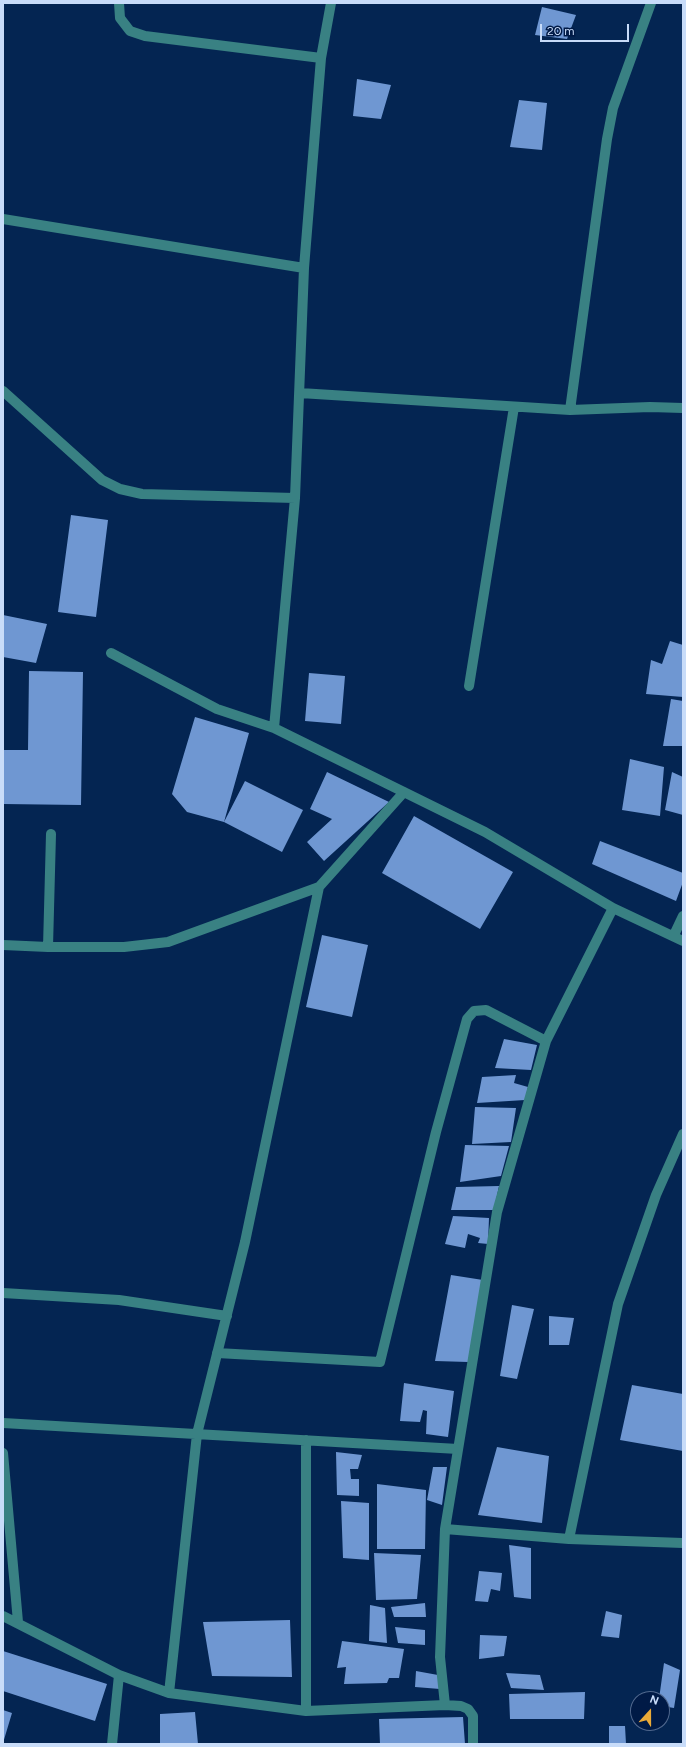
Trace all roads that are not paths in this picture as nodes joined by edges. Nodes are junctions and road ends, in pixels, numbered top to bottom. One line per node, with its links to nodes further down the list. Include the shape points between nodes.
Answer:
1 (119, 3): 4 (street, via 120,18 130,31 145,36)
2 (331, 3): 4 (street)
3 (651, 3): 11 (street, via 613,108 608,131)
4 (321, 58): 6 (street)
5 (3, 219): 6 (street)
6 (304, 268): 8 (street)
7 (3, 390): 12 (street, via 102,480 120,489 142,494)
8 (300, 393): 9 (street); 12 (street)
9 (514, 407): 11 (street); 14 (street)
10 (683, 408): 11 (street)
11 (570, 410)
12 (295, 498): 15 (street)
13 (112, 653): 15 (street, via 217,710)
14 (469, 686)
15 (274, 728): 16 (street)
16 (404, 792): 18 (street); 19 (street, via 485,832)
17 (51, 834): 23 (street)
18 (319, 887): 23 (street, via 168,942 124,948); 27 (street, via 247,1234)
19 (613, 908): 21 (street); 24 (street)
20 (683, 916): 21 (street)
21 (679, 938)
22 (3, 945): 23 (street)
23 (48, 947)
24 (546, 1041): 28 (street, via 486,1010 474,1010 467,1019 436,1132 380,1362); 32 (street, via 497,1212)
25 (683, 1134): 35 (street, via 656,1195 618,1304)
26 (3, 1293): 27 (street, via 120,1300)
27 (227, 1316): 28 (street)
28 (217, 1354): 30 (street)
29 (3, 1423): 30 (street)
30 (197, 1434): 31 (street); 40 (street)
31 (306, 1440): 32 (street); 42 (street)
32 (458, 1449): 34 (street)
33 (3, 1453): 38 (street)
34 (446, 1529): 35 (street); 41 (street, via 440,1656)
35 (569, 1539): 36 (street)
36 (683, 1543)
37 (3, 1616): 38 (street)
38 (18, 1622): 39 (street)
39 (119, 1675): 40 (street); 43 (street)
40 (169, 1693): 42 (street)
41 (445, 1705): 42 (street); 44 (street, via 461,1706 473,1716)
42 (306, 1711)
43 (112, 1744)
44 (473, 1744)

